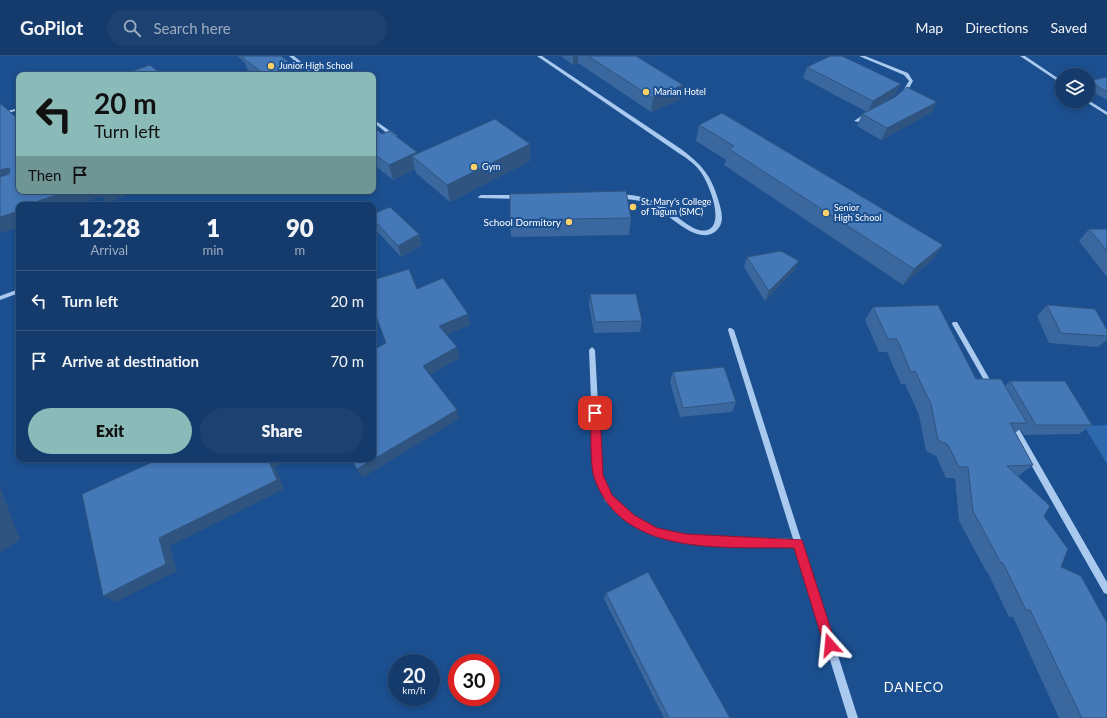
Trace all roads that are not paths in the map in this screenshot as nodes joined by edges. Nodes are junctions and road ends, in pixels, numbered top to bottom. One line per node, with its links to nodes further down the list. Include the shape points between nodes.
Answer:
1 (291, 56): 5 (street)
2 (539, 56): 16 (street, via 702,169 711,184 720,216 716,227 700,233 690,229 661,206 649,201 633,196)
3 (861, 56): 7 (street, via 906,74 911,81)
4 (1022, 56): 6 (street)
5 (311, 72)
6 (1055, 79)
7 (900, 96)
8 (1095, 106): 12 (street)
9 (16, 110): 11 (street)
10 (875, 110): 13 (street)
11 (0, 114)
12 (1107, 114)
13 (856, 121)
14 (376, 122): 15 (street)
15 (402, 142)
16 (610, 196)
17 (481, 197): 18 (street)
18 (527, 197)
19 (16, 292): 20 (street)
20 (0, 298)
21 (955, 324): 24 (street)
22 (731, 330): 26 (street)
23 (592, 350): 26 (street, via 598,475 608,498 630,518 656,532 686,539)
24 (994, 392)
25 (1010, 420): 27 (street)
26 (798, 543): 28 (street)
27 (1107, 590)
28 (853, 718)

